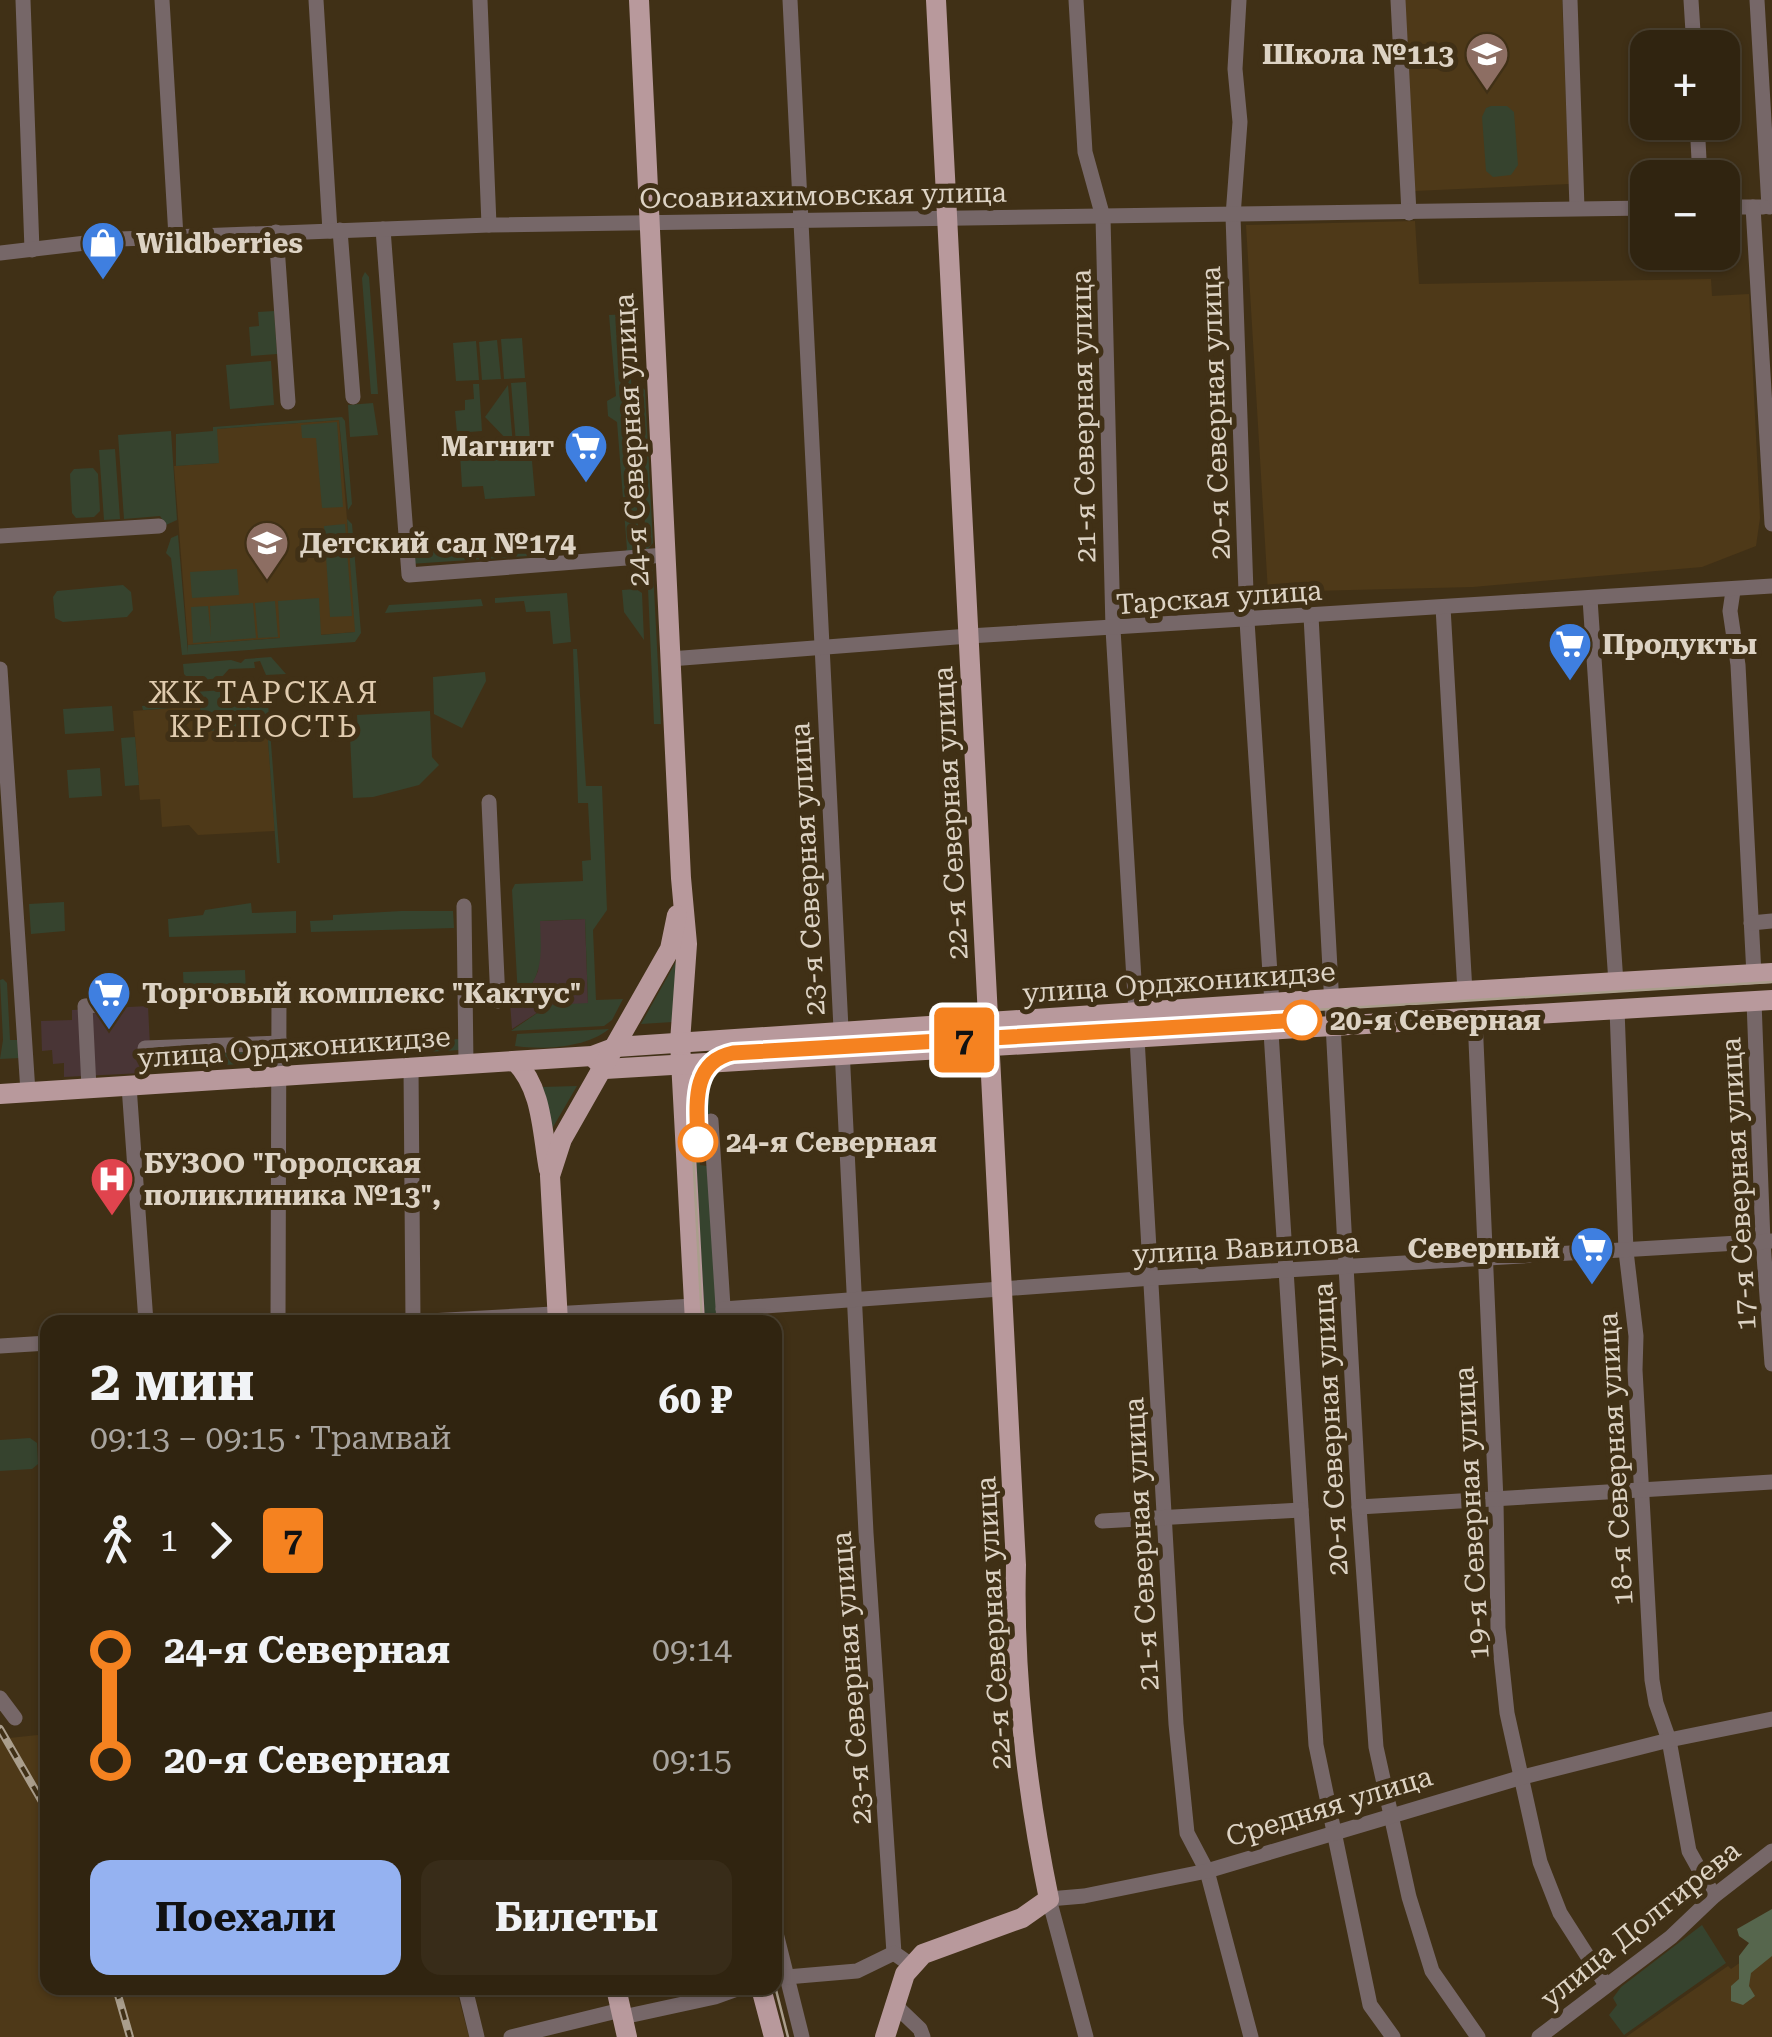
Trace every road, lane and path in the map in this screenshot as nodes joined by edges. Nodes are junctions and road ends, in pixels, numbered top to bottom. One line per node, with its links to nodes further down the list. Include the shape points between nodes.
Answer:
1 (24, 0): 30 (street)
2 (162, 0): 29 (street)
3 (316, 0): 27 (street)
4 (480, 0): 24 (street)
5 (639, 0): 25 (main road, 24-я Северная улица)
6 (790, 0): 23 (street, 23-я Северная улица)
7 (936, 0): 22 (main road, 22-я Северная улица)
8 (1076, 0): 21 (street, 21-я Северная улица, via 1085,152)
9 (1239, 0): 20 (street, 20-я Северная улица)
10 (1398, 0): 19 (street)
11 (1570, 0): 16 (street)
12 (1691, 0): 14 (street)
13 (1757, 0): 15 (street)
14 (1693, 30)
15 (1765, 207): 18 (street); 34 (street)
16 (1576, 208): 17 (street, Осоавиахимовская улица); 19 (street, Осоавиахимовская улица)
17 (1630, 208)
18 (1740, 208)
19 (1409, 213): 20 (street, Осоавиахимовская улица)
20 (1233, 216): 21 (street, Осоавиахимовская улица); 43 (street, 20-я Северная улица)
21 (1103, 217): 22 (street, Осоавиахимовская улица); 44 (street, 21-я Северная улица)
22 (948, 218): 23 (street, Осоавиахимовская улица); 45 (main road, 22-я Северная улица)
23 (802, 219): 25 (street, Осоавиахимовская улица); 46 (street, 23-я Северная улица)
24 (490, 224): 25 (street, Осоавиахимовская улица); 26 (street, Осоавиахимовская улица)
25 (648, 225): 37 (main road, 24-я Северная улица)
26 (383, 229): 27 (street, Осоавиахимовская улица); 37 (street, via 408,574)
27 (335, 230): 28 (street, Осоавиахимовская улица); 32 (street)
28 (276, 232): 29 (street, Осоавиахимовская улица); 33 (street)
29 (176, 236): 30 (street, Осоавиахимовская улица)
30 (32, 250): 31 (street, Осоавиахимовская улица)
31 (0, 253)
32 (353, 397)
33 (288, 402)
34 (1772, 524)
35 (159, 526): 36 (street)
36 (0, 536)
37 (665, 555): 47 (main road, 24-я Северная улица)
38 (1772, 586): 39 (street, Тарская улица)
39 (1733, 591): 40 (street, Тарская улица); 55 (street)
40 (1590, 599): 41 (street, Тарская улица); 58 (street)
41 (1443, 608): 42 (street, Тарская улица); 59 (street)
42 (1311, 616): 43 (street, Тарская улица); 61 (street, 20-я Северная улица)
43 (1247, 621): 44 (street, Тарская улица); 64 (street, 20-я Северная улица)
44 (1113, 629): 45 (street, Тарская улица); 67 (street, 21-я Северная улица)
45 (969, 636): 46 (street, Тарская улица); 69 (main road, 22-я Северная улица)
46 (820, 649): 47 (street, Тарская улица); 71 (street, 23-я Северная улица)
47 (670, 659): 52 (main road, 24-я Северная улица)
48 (0, 670): 49 (street)
49 (0, 685): 51 (street)
50 (490, 802): 62 (street)
51 (6, 838): 89 (street)
52 (681, 878): 57 (main road, 24-я Северная улица); 77 (main road, 24-я Северная улица, via 674,938)
53 (464, 906): 83 (street)
54 (1772, 921): 55 (street)
55 (1751, 924): 56 (street)
56 (1763, 974): 58 (main road, улица Орджоникидзе)
57 (686, 982): 74 (main road, via 697,1022); 75 (main road, 24-я Северная улица)
58 (1616, 983): 59 (main road, улица Орджоникидзе)
59 (1466, 992): 61 (main road, улица Орджоникидзе)
60 (280, 994): 76 (street)
61 (1331, 999): 64 (main road, улица Орджоникидзе); 70 (street, 20-я Северная улица)
62 (498, 1001)
63 (1763, 1001): 66 (main road, улица Орджоникидзе); 93 (street, 17-я Северная улица)
64 (1272, 1004): 67 (main road, улица Орджоникидзе)
65 (99, 1006): 88 (street, via 84,1006)
66 (1617, 1009): 68 (main road, улица Орджоникидзе); 94 (street, 18-я Северная улица)
67 (1136, 1013): 69 (main road, улица Орджоникидзе)
68 (1474, 1018): 70 (main road, улица Орджоникидзе); 95 (street, 19-я Северная улица)
69 (988, 1022): 71 (main road, улица Орджоникидзе); 78 (main road, 22-я Северная улица)
70 (1332, 1028): 72 (main road, улица Орджоникидзе); 96 (street, 20-я Северная улица)
71 (840, 1032): 74 (main road, улица Орджоникидзе); 80 (street, 23-я Северная улица)
72 (1271, 1032): 73 (main road, улица Орджоникидзе); 97 (street, 20-я Северная улица)
73 (1137, 1038): 78 (main road, улица Орджоникидзе); 98 (street, 21-я Северная улица)
74 (717, 1040): 75 (main road, улица Орджоникидзе)
75 (680, 1042): 77 (main road, улица Орджоникидзе); 84 (main road, 24-я Северная улица)
76 (282, 1043): 79 (street); 86 (street)
77 (616, 1047): 82 (main road, улица Орджоникидзе)
78 (990, 1047): 80 (main road, улица Орджоникидзе); 99 (main road, 22-я Северная улица)
79 (145, 1048)
80 (842, 1056): 84 (main road, улица Орджоникидзе); 100 (street, 23-я Северная улица)
81 (515, 1060): 82 (main road, улица Орджоникидзе); 83 (main road, улица Орджоникидзе); 92 (main road, via 536,1091)
82 (598, 1063): 84 (main road, улица Орджоникидзе); 92 (main road)
83 (466, 1064): 85 (main road, улица Орджоникидзе)
84 (682, 1065): 101 (main road, 24-я Северная улица)
85 (411, 1067): 86 (main road, улица Орджоникидзе); 104 (street)
86 (279, 1076): 87 (main road, улица Орджоникидзе); 103 (street)
87 (129, 1086): 88 (main road, улица Орджоникидзе); 102 (street)
88 (90, 1088): 89 (main road, улица Орджоникидзе)
89 (28, 1092): 90 (main road, улица Орджоникидзе)
90 (0, 1094)
91 (711, 1121): 107 (street)
92 (550, 1176): 105 (main road)
93 (1767, 1242): 94 (street, улица Вавилова); 111 (street, 17-я Северная улица)
94 (1626, 1251): 95 (street, улица Вавилова); 113 (street, 18-я Северная улица)
95 (1484, 1259): 96 (street, улица Вавилова); 114 (street, 19-я Северная улица)
96 (1345, 1268): 97 (street, улица Вавилова); 115 (street, 20-я Северная улица)
97 (1285, 1272): 98 (street, улица Вавилова); 116 (street, 20-я Северная улица)
98 (1153, 1278): 99 (street, улица Вавилова); 117 (street, 21-я Северная улица)
99 (1002, 1290): 100 (street, улица Вавилова); 129 (main road, 22-я Северная улица, via 1024,1721)
100 (854, 1300): 108 (street, улица Вавилова); 130 (street, 23-я Северная улица)
101 (695, 1314): 106 (street)
102 (145, 1315)
103 (278, 1315)
104 (412, 1315)
105 (558, 1315)
106 (661, 1315)
107 (723, 1315)
108 (731, 1315)
109 (40, 1344): 110 (street)
110 (0, 1346)
111 (1772, 1364)
112 (1772, 1482): 113 (street)
113 (1641, 1490): 114 (street); 122 (street, 18-я Северная улица, via 1652,1680)
114 (1496, 1500): 115 (street); 123 (street, 19-я Северная улица, via 1498,1628)
115 (1358, 1507): 124 (street, 20-я Северная улица, via 1376,1747)
116 (1302, 1510): 117 (street); 125 (street, 20-я Северная улица, via 1316,1746)
117 (1164, 1518): 118 (street); 127 (street, 21-я Северная улица, via 1186,1833)
118 (1102, 1521)
119 (0, 1698): 120 (street)
120 (15, 1718)
121 (1772, 1718): 122 (street, Средняя улица)
122 (1669, 1740): 123 (street, Средняя улица); 128 (street, 18-я Северная улица, via 1690,1851)
123 (1519, 1778): 124 (street, Средняя улица); 133 (street, 19-я Северная улица, via 1560,1913)
124 (1390, 1817): 125 (street, Средняя улица); 149 (street, 20-я Северная улица, via 1432,1971)
125 (1332, 1833): 127 (street, Средняя улица); 148 (street, 20-я Северная улица, via 1370,2005)
126 (1772, 1850): 128 (street, улица Долгирева)
127 (1207, 1871): 129 (street, Средняя улица); 147 (street, 21-я Северная улица)
128 (1714, 1896): 133 (street, улица Долгирева)
129 (1049, 1899): 130 (main road, Средняя улица, via 1022,1918); 146 (street, 22-я Северная улица)
130 (903, 1959): 131 (street, Средняя улица); 138 (main road)
131 (782, 1978)
132 (782, 1981): 143 (street)
133 (1606, 1986): 150 (street, улица Долгирева)
134 (466, 1995): 140 (street)
135 (618, 1995): 139 (main road)
136 (721, 1995): 139 (street)
137 (763, 1995): 142 (main road)
138 (896, 2008): 144 (main road); 145 (street)
139 (624, 2021): 141 (street)
140 (477, 2037)
141 (511, 2037)
142 (774, 2037)
143 (802, 2037)
144 (885, 2037)
145 (923, 2037)
146 (1086, 2037)
147 (1251, 2037)
148 (1393, 2037)
149 (1478, 2037)
150 (1539, 2037)

